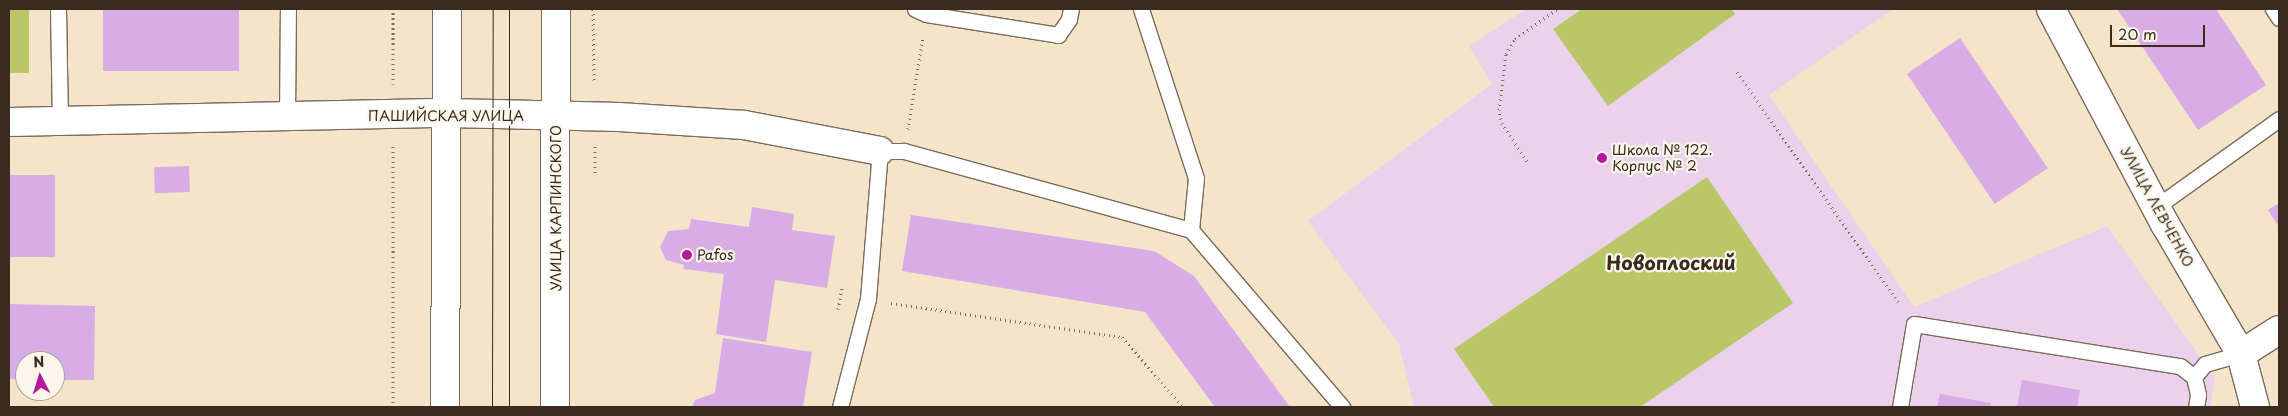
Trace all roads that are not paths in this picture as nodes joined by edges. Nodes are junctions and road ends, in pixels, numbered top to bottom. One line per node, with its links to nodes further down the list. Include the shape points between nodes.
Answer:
1 (58, 9): 16 (lane)
2 (288, 9): 12 (lane)
3 (447, 9): 11 (street)
4 (556, 9): 13 (street, УЛИЦА КАРПИНСКОГО)
5 (1071, 9): 9 (lane, via 1070,19 1058,35)
6 (1140, 9): 19 (lane, via 1196,178)
7 (2051, 9): 18 (street, УЛИЦА ЛЕВЧЕНКО)
8 (2273, 9): 10 (lane)
9 (921, 11)
10 (2279, 18)
11 (446, 114): 12 (street, ПАШИЙСКАЯ УЛИЦА); 13 (street, ПАШИЙСКАЯ УЛИЦА); 23 (street)
12 (288, 117): 16 (street, ПАШИЙСКАЯ УЛИЦА)
13 (556, 117): 17 (street, ПАШИЙСКАЯ УЛИЦА, via 619,116 744,125); 24 (street, УЛИЦА КАРПИНСКОГО)
14 (2279, 119): 18 (lane)
15 (9, 122): 16 (street, ПАШИЙСКАЯ УЛИЦА)
16 (60, 122)
17 (892, 151): 19 (lane); 25 (lane, via 868,299)
18 (2156, 207): 21 (street, УЛИЦА ЛЕВЧЕНКО)
19 (1192, 230): 26 (lane)
20 (2279, 330): 21 (street)
21 (2241, 354): 22 (lane, via 2205,364); 29 (street, УЛИЦА ЛЕВЧЕНКО)
22 (2194, 377): 27 (lane, via 2180,366 1914,324); 28 (lane, via 2198,395)
23 (445, 407)
24 (555, 407)
25 (840, 407)
26 (1342, 407)
27 (1900, 407)
28 (2196, 407)
29 (2255, 407)

